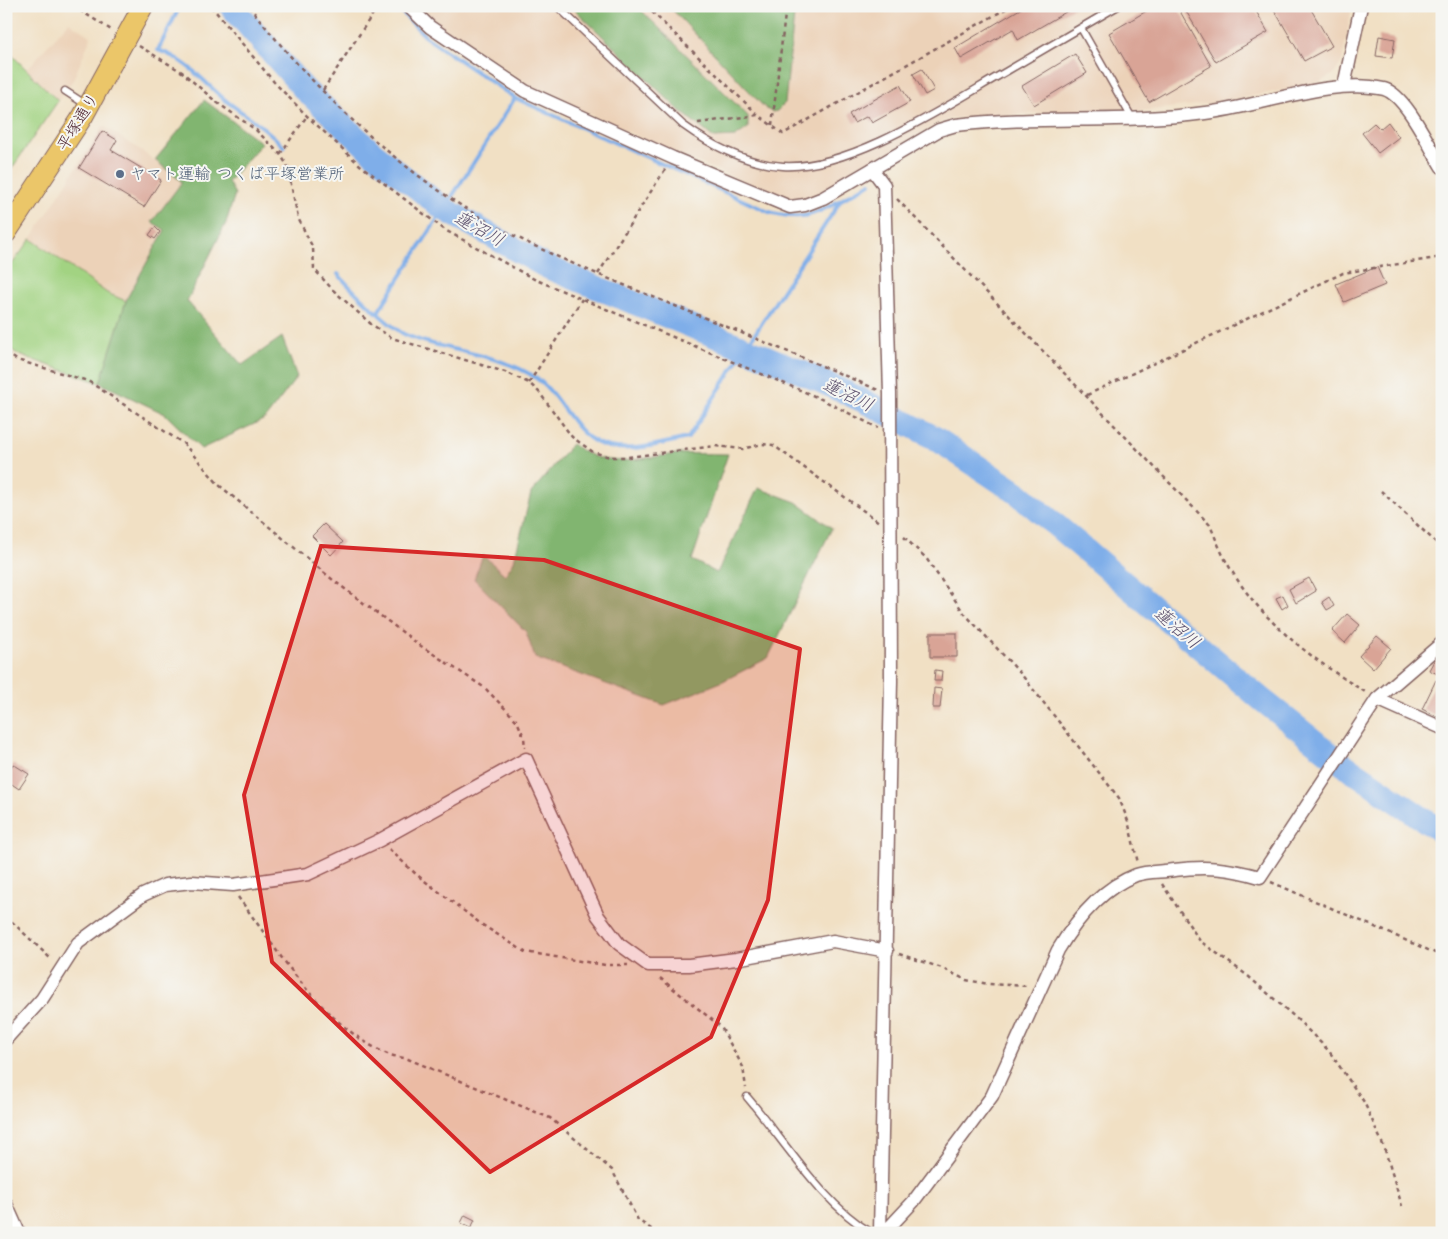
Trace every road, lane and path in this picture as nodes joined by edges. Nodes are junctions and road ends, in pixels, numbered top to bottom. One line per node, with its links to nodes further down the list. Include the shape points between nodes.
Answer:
1 (73, 6): 14 (path)
2 (143, 6): 14 (main road, 平塚通り)
3 (211, 6): 20 (path, via 274,82)
4 (249, 6): 16 (path)
5 (378, 6): 16 (path)
6 (408, 6): 26 (street, via 430,27 526,91 782,206 806,205)
7 (557, 6): 22 (lane)
8 (646, 6): 19 (path)
9 (786, 6): 23 (path)
10 (1011, 6): 23 (path, via 783,134)
11 (1118, 6): 13 (lane)
12 (1361, 6): 15 (street)
13 (1081, 28): 21 (lane); 22 (lane, via 934,114 850,154 827,161 791,166 766,163 717,147)
14 (127, 39): 18 (main road, 平塚通り); 24 (path, via 182,72 214,101 256,130)
15 (1344, 86): 21 (street, via 1206,113); 25 (street, via 1386,90 1403,102)
16 (323, 90): 31 (path, via 385,147 460,204 534,246)
17 (65, 91): 18 (lane)
18 (88, 106): 29 (main road, 平塚通り)
19 (758, 115): 22 (path); 23 (path)
20 (307, 116): 24 (path); 32 (path, via 360,164 445,230 534,280)
21 (1132, 118): 26 (street, via 956,125 939,130)
22 (683, 125)
23 (772, 125)
24 (280, 154): 34 (path, via 287,165 298,218 312,248 314,269 333,290 392,338 506,372)
25 (1442, 167)
26 (872, 169): 28 (street)
27 (664, 172): 31 (path)
28 (884, 185): 35 (path); 36 (street)
29 (6, 232)
30 (1442, 257): 35 (path, via 1343,273)
31 (598, 274): 36 (path, via 761,340)
32 (582, 299): 34 (path); 37 (path)
33 (6, 353): 44 (path, via 17,360 88,382 184,444 219,485 333,580 421,646 485,688 517,720 524,737)
34 (528, 383): 39 (path, via 539,392 572,437 593,452 610,457 628,457 715,446 743,449 773,445 882,524)
35 (1087, 395): 42 (path, via 1210,526 1226,561 1260,609 1331,672)
36 (890, 398): 37 (street)
37 (889, 428): 39 (street)
38 (1381, 491): 40 (path)
39 (890, 524): 47 (path, via 926,558 964,613 1021,674 1119,798 1138,860); 51 (street)
40 (1442, 548)
41 (1442, 643): 42 (street)
42 (1377, 699): 43 (street); 48 (street)
43 (1442, 728)
44 (526, 760): 45 (street); 53 (street, via 598,916 619,944)
45 (380, 840): 49 (street, via 308,874); 53 (path, via 424,881 525,952 605,966)
46 (1154, 872): 47 (street); 48 (street, via 1205,866); 59 (path, via 1200,941 1248,976 1329,1050 1364,1102 1384,1147)
47 (1138, 874): 55 (street, via 1119,884 1092,906 1068,934)
48 (1260, 877): 52 (path)
49 (233, 884): 54 (street, via 192,882 165,885 142,895 78,943); 61 (path, via 236,895 332,1017 384,1053 408,1059 550,1118 612,1170 638,1220)
50 (6, 916): 54 (path)
51 (887, 951): 53 (street, via 833,941 690,965); 55 (path, via 942,968 966,980); 63 (street)
52 (1442, 956)
53 (648, 965): 57 (path, via 655,975 721,1027 743,1067)
54 (60, 968): 56 (street, via 42,999)
55 (1040, 988): 64 (street, via 992,1096 913,1202)
56 (6, 1039)
57 (747, 1096): 62 (lane, via 802,1169 859,1225)
58 (6, 1204): 60 (street)
59 (1402, 1206)
60 (19, 1233)
61 (657, 1233)
62 (872, 1233)
63 (880, 1233)
64 (884, 1233)

